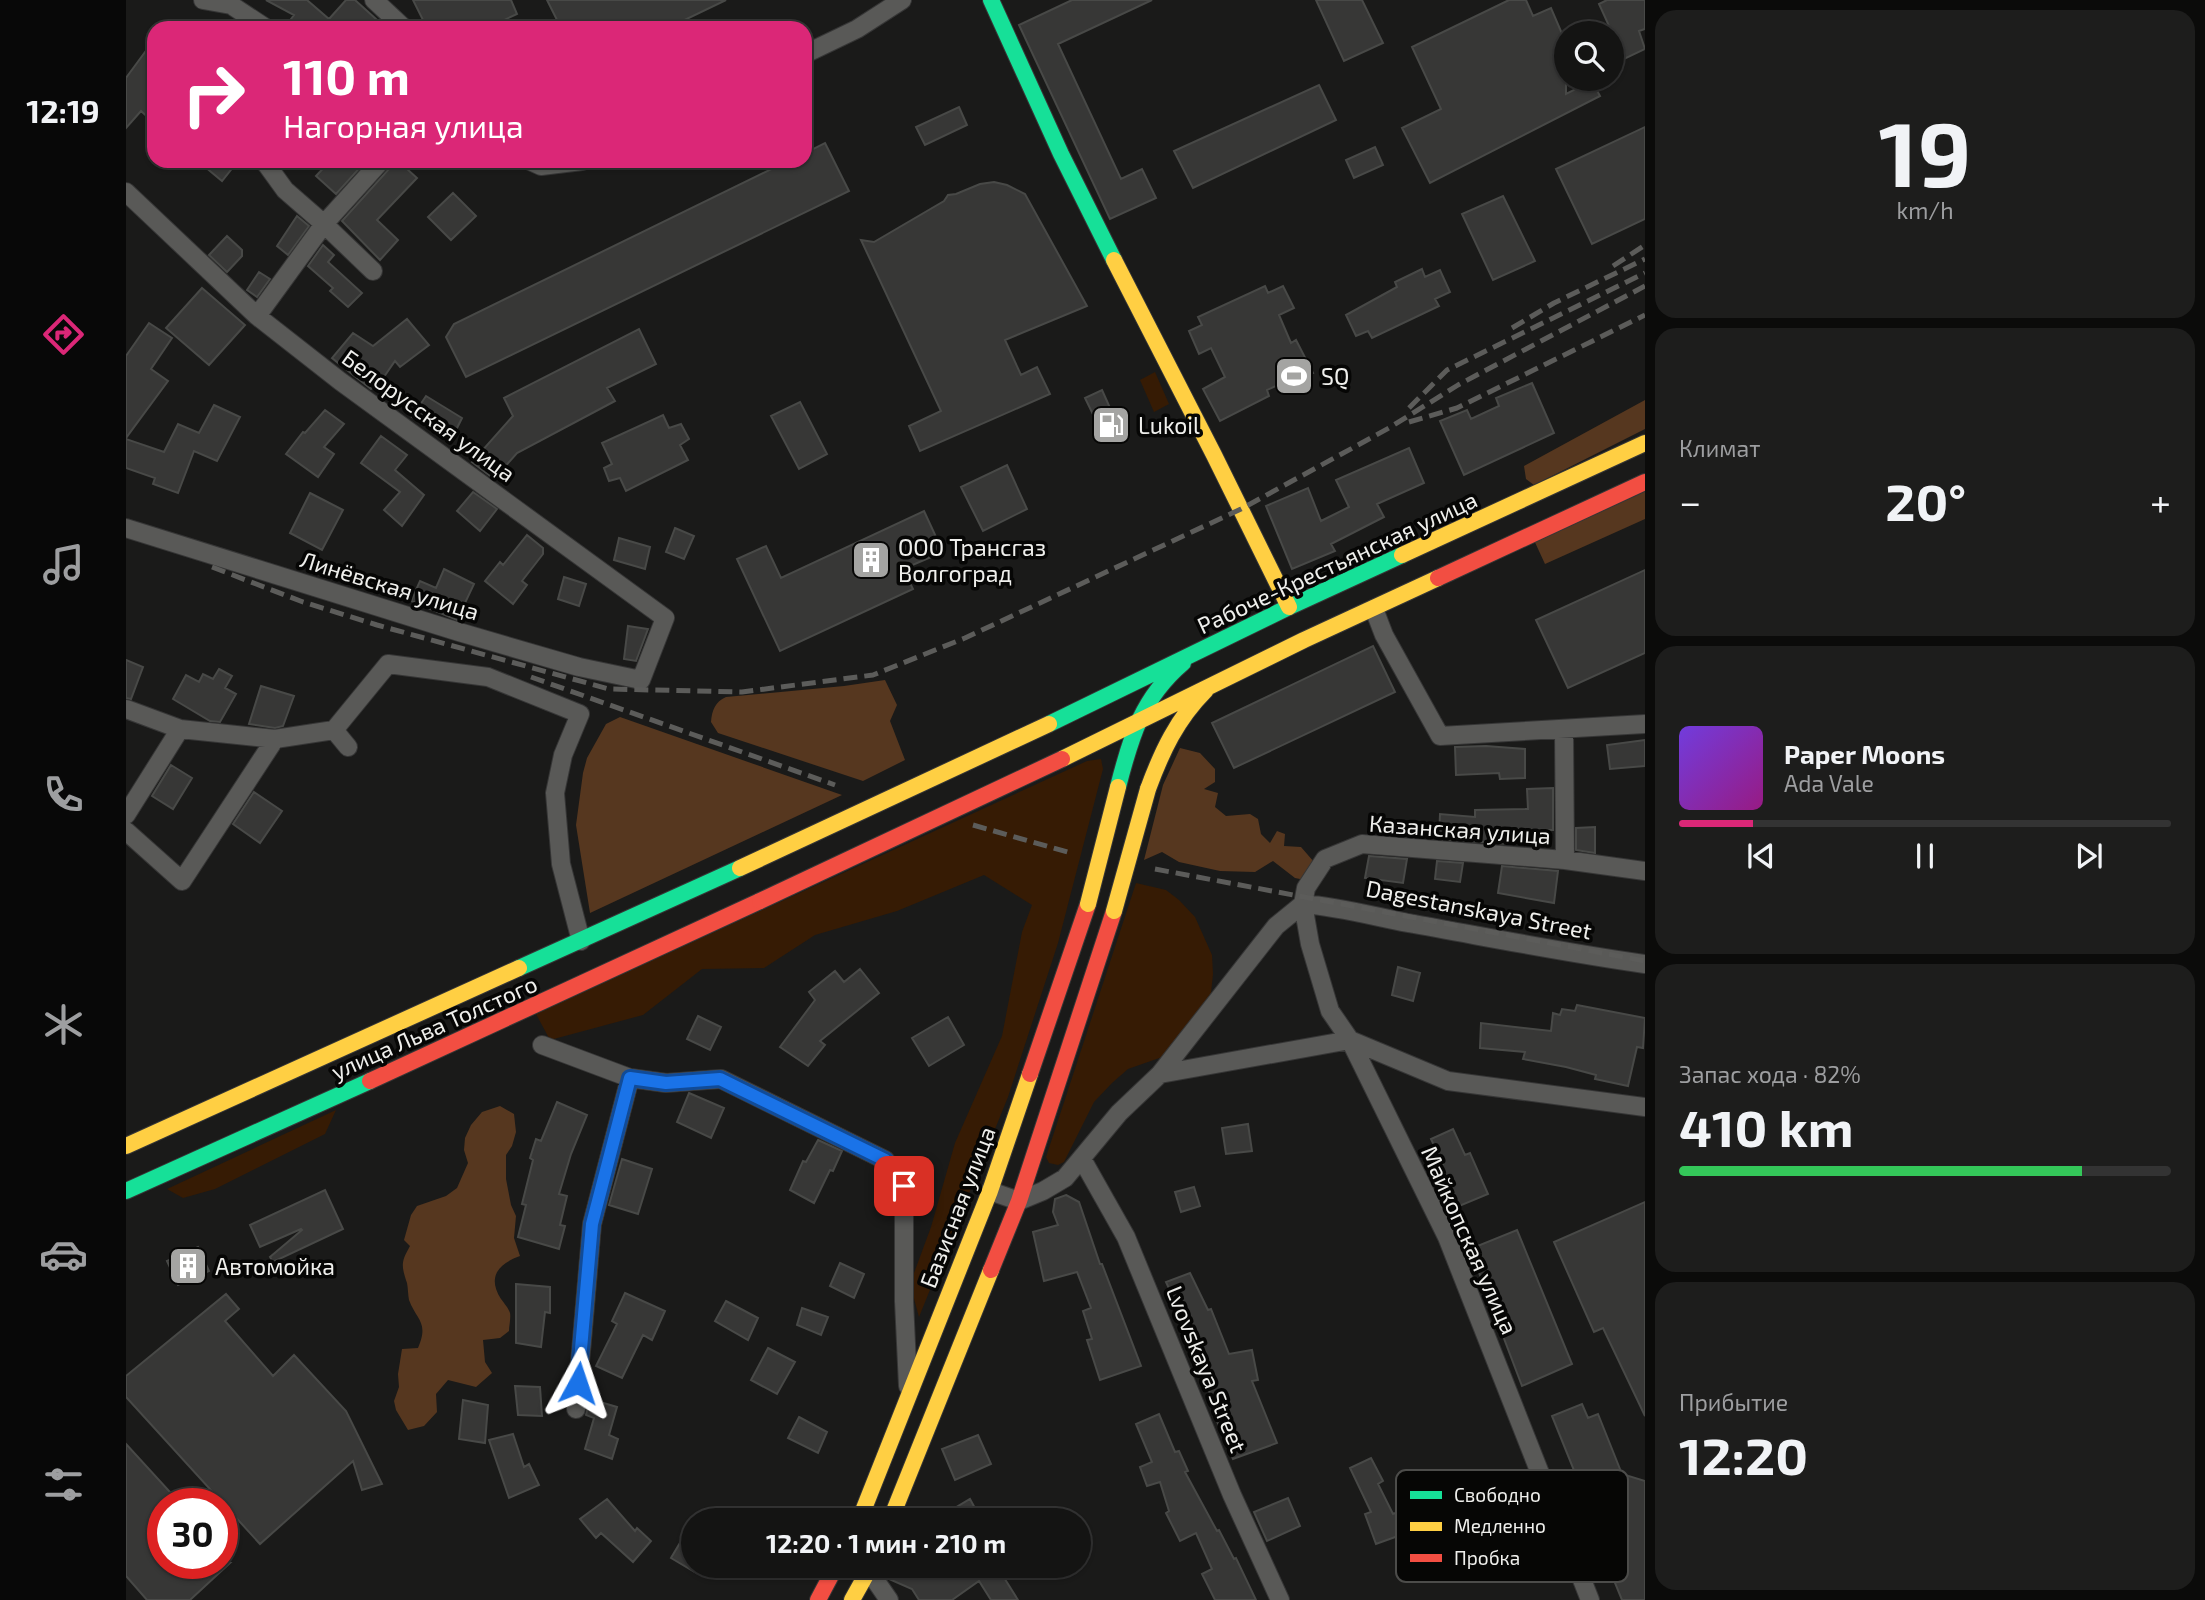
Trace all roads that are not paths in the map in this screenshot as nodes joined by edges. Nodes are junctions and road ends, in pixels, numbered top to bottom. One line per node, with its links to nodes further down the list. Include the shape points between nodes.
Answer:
1 (203, 0): 5 (street, via 231,5)
2 (374, 0): 6 (street)
3 (902, 0): 7 (street, via 858,29)
4 (992, 0): 17 (main road, via 1092,217)
5 (255, 21)
6 (396, 21)
7 (812, 51)
8 (269, 168): 11 (street, via 285,190)
9 (375, 168): 11 (street)
10 (126, 192): 13 (street, Белорусская улица)
11 (324, 224): 12 (street); 13 (street)
12 (373, 271)
13 (257, 316): 20 (street, Белорусская улица, via 665,618)
14 (1645, 443): 17 (main road, Рабоче-Крестьянская улица)
15 (1645, 482): 18 (main road)
16 (126, 528): 20 (street, Линёвская улица, via 459,632)
17 (1289, 607): 19 (main road, Рабоче-Крестьянская улица)
18 (1374, 609): 21 (main road); 31 (street, via 1440,736)
19 (1189, 657): 22 (main road, Рабоче-Крестьянская улица); 23 (main road, Базисная улица)
20 (641, 680)
21 (1212, 684): 24 (main road); 30 (main road)
22 (1128, 686): 23 (main road); 39 (main road, Рабоче-Крестьянская улица, bridge)
23 (1153, 695): 24 (main road); 26 (main road, Базисная улица)
24 (1166, 707): 26 (main road); 30 (main road)
25 (126, 709): 28 (street)
26 (1140, 719): 33 (main road); 35 (main road, Базисная улица)
27 (1645, 724): 31 (street)
28 (180, 729): 32 (street); 36 (street)
29 (334, 730): 32 (street); 34 (street); 42 (street, via 388,664 488,677 580,713 563,755 555,793 561,864)
30 (1171, 730): 53 (main road, bridge, via 1148,789 1114,911)
31 (1564, 730): 38 (street)
32 (275, 739): 37 (street, via 182,881)
33 (1096, 742): 35 (main road, via 1117,751); 51 (main road, улица Льва Толстого, bridge, via 523,1012)
34 (348, 747)
35 (1123, 771): 52 (main road, Базисная улица, bridge, via 1088,904)
36 (126, 815)
37 (126, 831)
38 (1565, 860): 40 (street, Казанская улица); 41 (street, Казанская улица, via 1362,844 1325,859 1306,888)
39 (740, 868): 42 (main road, улица Льва Толстого)
40 (1645, 871)
41 (1303, 904): 43 (street, Dagestanskaya Street); 44 (street, Майкопская улица, via 1330,1011); 46 (street, via 1276,926)
42 (581, 941): 49 (main road, улица Льва Толстого)
43 (1645, 964)
44 (1350, 1040): 46 (street); 48 (street, via 1448,1081); 56 (street, Майкопская улица, via 1447,1237)
45 (542, 1045): 47 (street)
46 (1160, 1074): 50 (street, via 1119,1113)
47 (630, 1078): 54 (street, via 666,1083 720,1079 885,1160 904,1186); 55 (street, via 592,1224)
48 (1645, 1107)
49 (126, 1146)
50 (1082, 1159): 53 (street, via 1065,1178); 66 (street, Lvovskaya Street, via 1126,1237)
51 (126, 1191)
52 (990, 1191): 53 (street); 54 (main road, Базисная улица)
53 (1019, 1201): 58 (main road)
54 (909, 1397): 57 (main road, Базисная улица)
55 (576, 1409)
56 (1539, 1470)
57 (864, 1508)
58 (895, 1508)
59 (830, 1578): 63 (main road)
60 (865, 1578): 64 (main road)
61 (876, 1578): 65 (street)
62 (1583, 1582): 67 (street, Майкопская улица)
63 (818, 1600)
64 (852, 1600)
65 (889, 1600)
66 (1280, 1600)
67 (1590, 1600)

